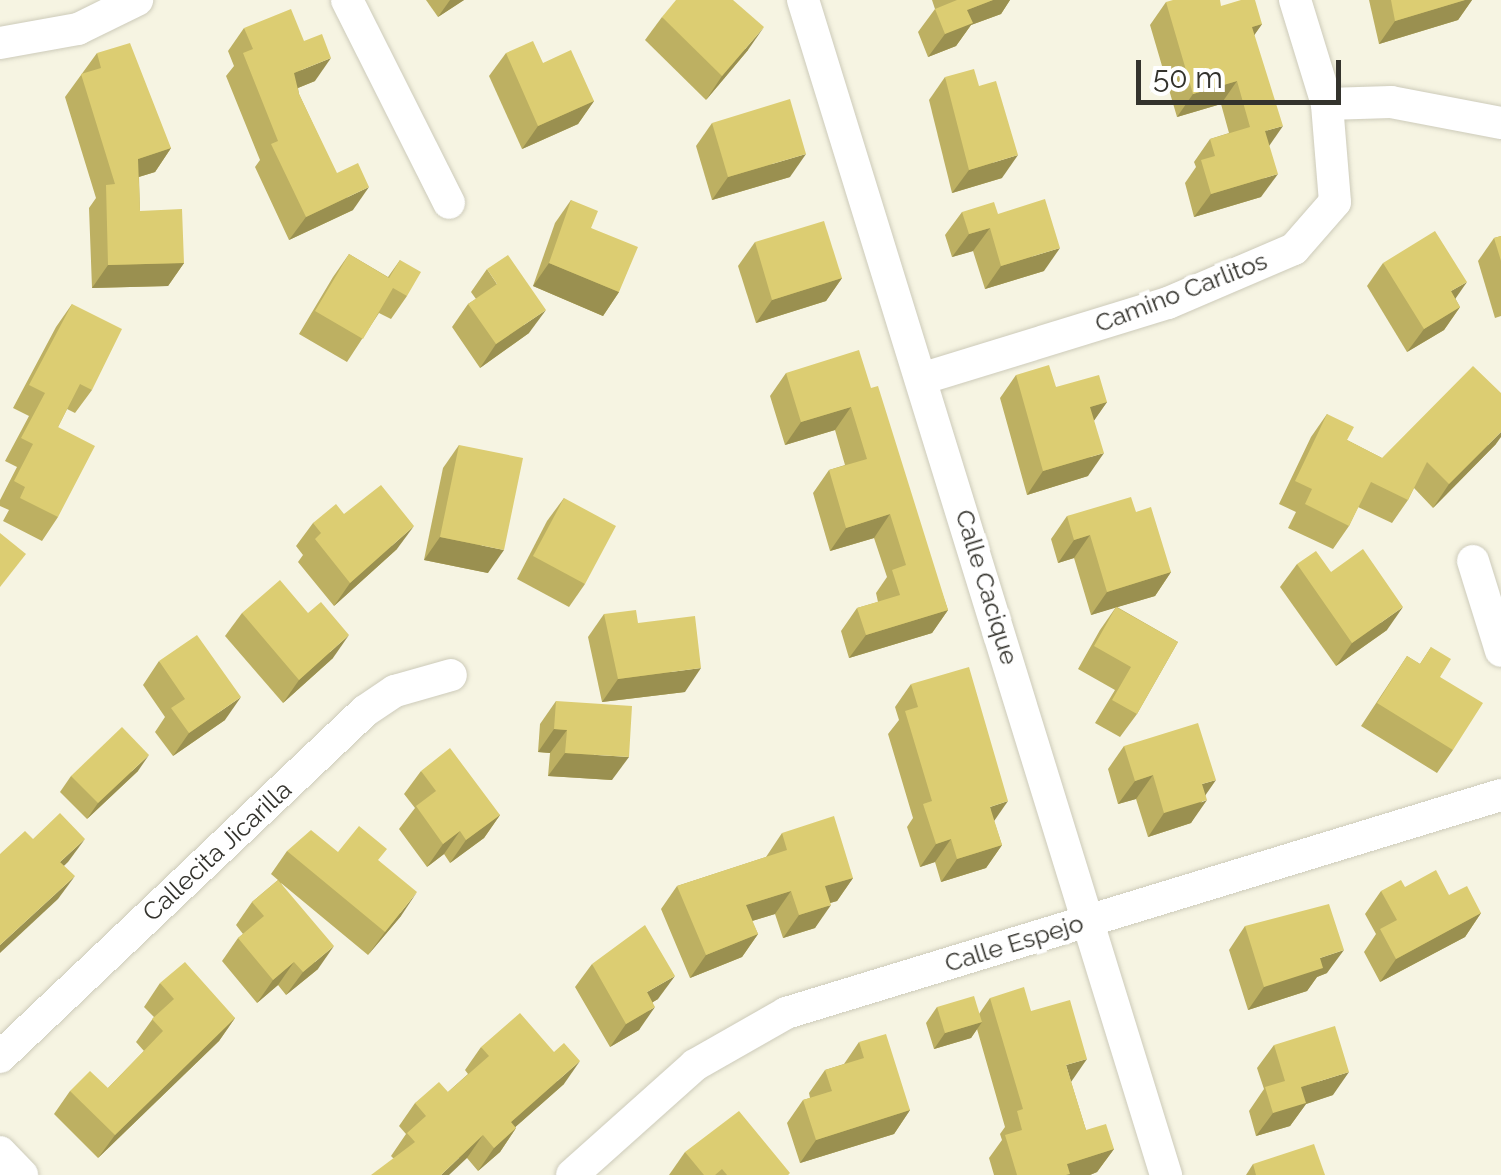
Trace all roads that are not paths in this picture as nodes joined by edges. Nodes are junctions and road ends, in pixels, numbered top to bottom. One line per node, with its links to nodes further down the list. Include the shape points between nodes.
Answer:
1 (136, 0): 5 (street, via 78,29)
2 (347, 0): 8 (street)
3 (802, 0): 9 (street, Calle Cacique)
4 (1295, 0): 6 (street, Camino Carlitos)
5 (0, 44)
6 (1326, 104): 7 (street, via 1391,102); 9 (street, Camino Carlitos, via 1335,202 1294,250 1168,303)
7 (1501, 123)
8 (449, 204)
9 (924, 378): 14 (street, Calle Cacique)
10 (1473, 561): 11 (street)
11 (1501, 651)
12 (452, 675): 15 (street, Callecita Jicarilla, via 395,690 364,711)
13 (1501, 795): 14 (street, Calle Espejo)
14 (1088, 920): 18 (street, Calle Espejo, via 820,1001 754,1028 668,1086); 19 (street, Calle Cacique)
15 (0, 1057)
16 (0, 1152): 17 (street)
17 (22, 1175)
18 (572, 1175)
19 (1166, 1175)

